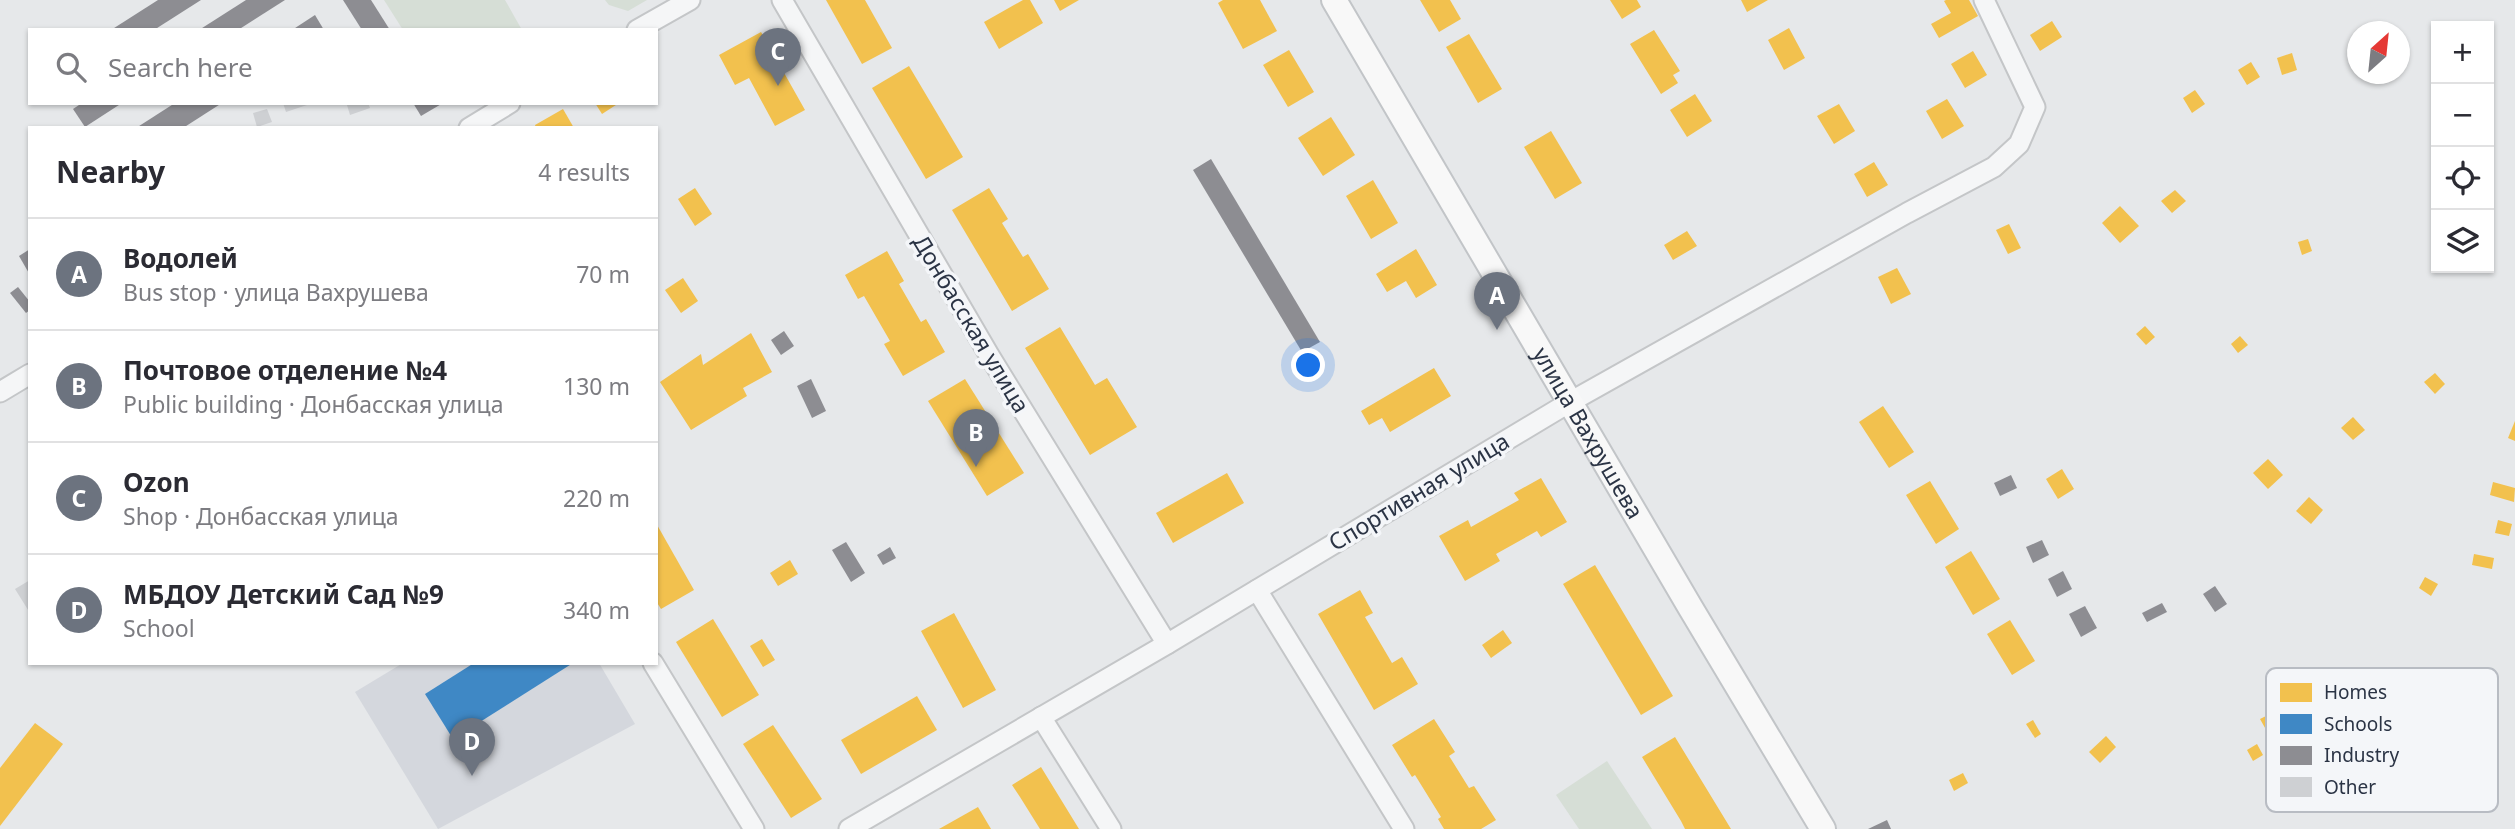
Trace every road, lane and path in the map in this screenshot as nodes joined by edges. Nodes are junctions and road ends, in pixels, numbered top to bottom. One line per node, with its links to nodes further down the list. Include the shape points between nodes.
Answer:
1 (690, 0): 5 (street)
2 (782, 0): 12 (street, Донбасская улица, via 989,355)
3 (1334, 0): 10 (main road, улица Вахрушева)
4 (1984, 0): 10 (street, Спортивная улица, via 2035,107 2019,144 1994,167)
5 (641, 28)
6 (507, 105): 7 (street)
7 (472, 126)
8 (28, 375): 9 (street)
9 (0, 391)
10 (1570, 402): 11 (street, Спортивная улица); 19 (main road, улица Вахрушева)
11 (1257, 590): 12 (street, Спортивная улица); 18 (street)
12 (1167, 644): 14 (street, Спортивная улица)
13 (654, 665): 15 (street)
14 (1041, 718): 16 (street, Спортивная улица); 17 (street)
15 (754, 829)
16 (849, 829)
17 (1111, 829)
18 (1405, 829)
19 (1823, 829)

